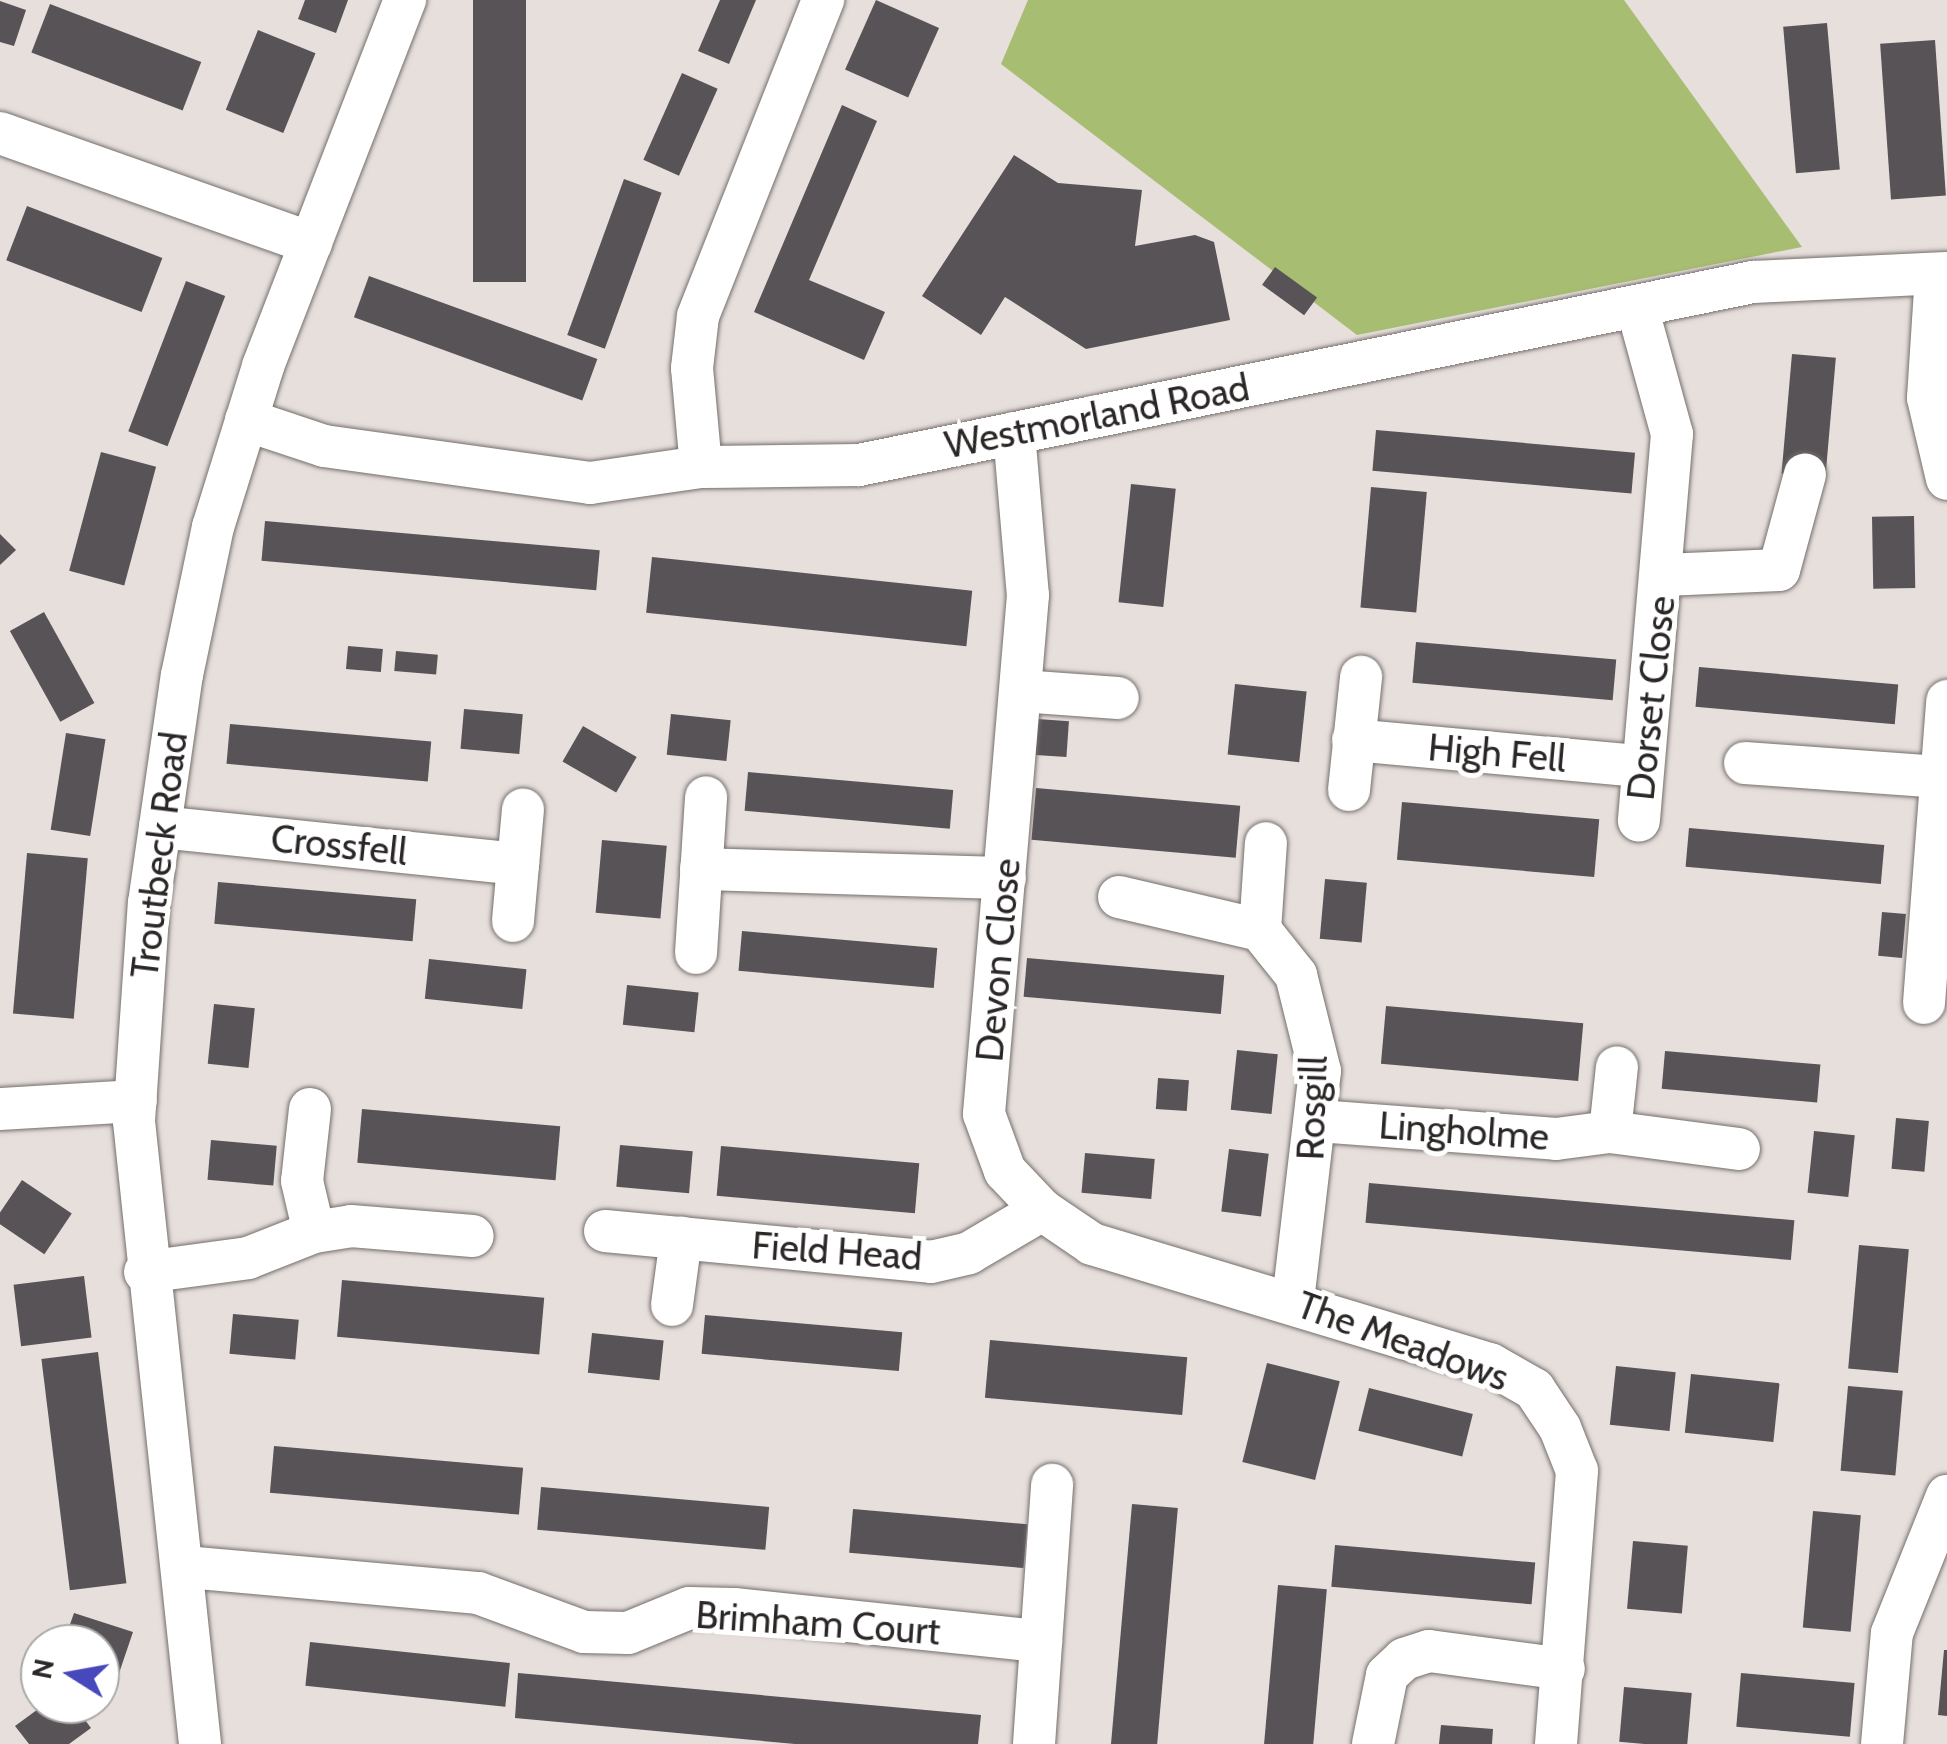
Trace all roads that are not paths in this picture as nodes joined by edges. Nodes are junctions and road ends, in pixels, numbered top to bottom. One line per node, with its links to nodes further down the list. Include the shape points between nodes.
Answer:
1 (404, 0): 4 (street, Troutbeck Road)
2 (823, 0): 9 (street, via 698,316 692,368)
3 (0, 133): 4 (street)
4 (311, 243): 7 (street, Troutbeck Road)
5 (1941, 273): 6 (street, Westmorland Road, via 1753,282); 11 (street, via 1928,398)
6 (1636, 307): 8 (street, Westmorland Road); 12 (street, Dorset Close, via 1672,434)
7 (246, 420): 9 (street, Westmorland Road, via 324,446 590,483); 25 (street, Troutbeck Road, via 212,527)
8 (1014, 433): 9 (street, Westmorland Road, via 859,465); 14 (street, Devon Close, via 1028,595)
9 (701, 466)
10 (1804, 474): 12 (street, Dorset Close, via 1779,570)
11 (1947, 479)
12 (1664, 575): 19 (street, Dorset Close)
13 (1362, 677): 17 (street)
14 (1021, 691): 15 (street); 29 (street, Devon Close)
15 (1118, 698)
16 (1947, 701): 20 (street)
17 (1353, 740): 19 (street, High Fell); 21 (street)
18 (1745, 763): 20 (street)
19 (1641, 766): 24 (street, Dorset Close)
20 (1938, 777): 34 (street)
21 (1348, 790)
22 (706, 796): 28 (street)
23 (523, 809): 27 (street)
24 (1639, 821)
25 (160, 827): 27 (street, Crossfell); 36 (street, Troutbeck Road)
26 (1266, 843): 32 (street)
27 (518, 864): 31 (street)
28 (702, 869): 29 (street); 33 (street)
29 (1005, 878): 42 (street, Devon Close, via 984,1114 1005,1171)
30 (1120, 897): 32 (street)
31 (513, 921)
32 (1260, 930): 39 (street, Rosgill, via 1296,975 1311,1019 1320,1071)
33 (696, 953)
34 (1924, 1003)
35 (1617, 1066): 40 (street)
36 (136, 1101): 37 (street); 47 (street, Troutbeck Road)
37 (0, 1108)
38 (310, 1108): 44 (street, via 302,1181)
39 (1318, 1121): 40 (street, Lingholme, via 1556,1139); 48 (street, Rosgill)
40 (1610, 1132): 41 (street, Lingholme)
41 (1739, 1149)
42 (1042, 1210): 46 (street, Field Head, via 969,1253 931,1262); 48 (street, The Meadows, via 1092,1244)
43 (605, 1231): 46 (street, Field Head)
44 (314, 1232): 45 (street, via 351,1226); 47 (street, via 248,1258)
45 (473, 1236)
46 (680, 1238): 49 (street)
47 (145, 1272): 52 (street, Troutbeck Road)
48 (1294, 1302): 54 (street, The Meadows, via 1490,1364 1534,1389 1577,1470)
49 (672, 1305)
50 (1052, 1485): 53 (street)
51 (1947, 1496): 59 (street, via 1897,1614)
52 (186, 1567): 53 (street, Brimham Court, via 478,1592 584,1632 628,1633 690,1608); 55 (street, Troutbeck Road)
53 (1041, 1641): 56 (street)
54 (1564, 1669): 57 (street, via 1429,1651 1404,1659 1387,1676); 58 (street, The Meadows)
55 (200, 1744)
56 (1034, 1744)
57 (1373, 1744)
58 (1556, 1744)
59 (1882, 1744)

